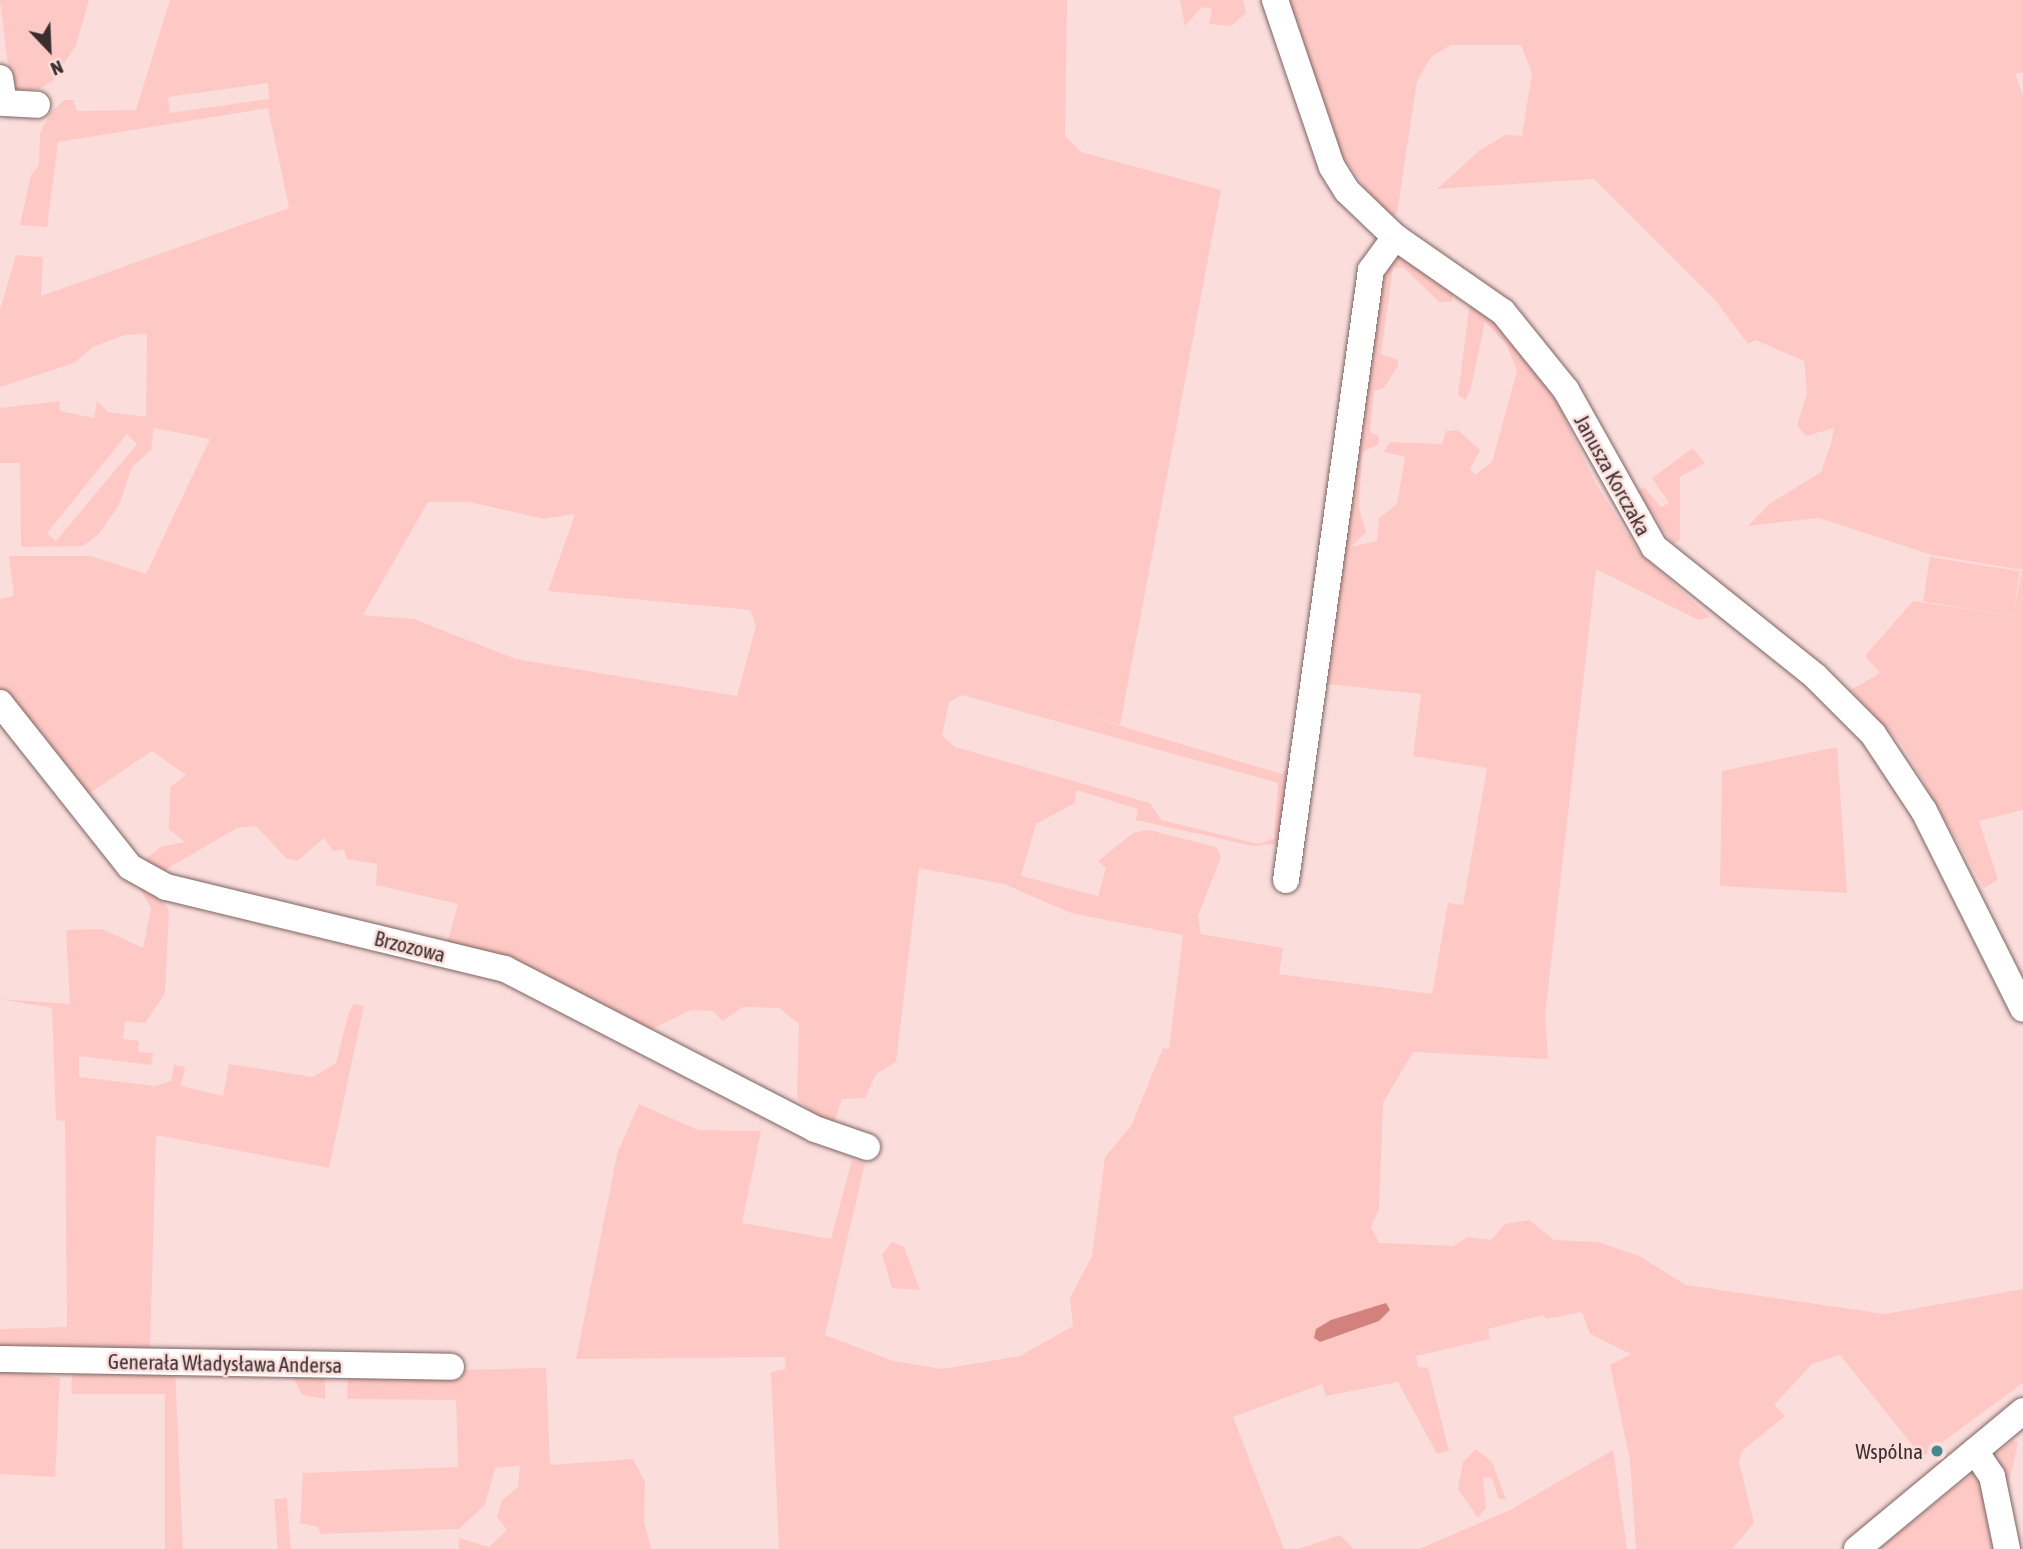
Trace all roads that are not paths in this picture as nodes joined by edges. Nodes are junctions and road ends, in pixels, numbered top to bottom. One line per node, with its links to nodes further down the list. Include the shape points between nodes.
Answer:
1 (1275, 0): 4 (street, Janusza Korczaka, via 1332,167 1347,191)
2 (0, 78): 3 (street, via 4,103)
3 (37, 105)
4 (1395, 237): 6 (street, via 1371,270); 7 (street, Janusza Korczaka, via 1503,312 1533,345 1566,390 1654,547 1815,676 1873,734 1924,811)
5 (0, 703): 8 (street, Brzozowa, via 130,867 166,887 505,969 815,1129)
6 (1286, 880)
7 (2023, 1009)
8 (867, 1147)
9 (0, 1359): 10 (street, Generała Władysława Andersa)
10 (451, 1367)
11 (2023, 1412): 12 (street)
12 (1975, 1451): 13 (street); 14 (street, via 1992,1476)
13 (1857, 1549)
14 (2007, 1549)

